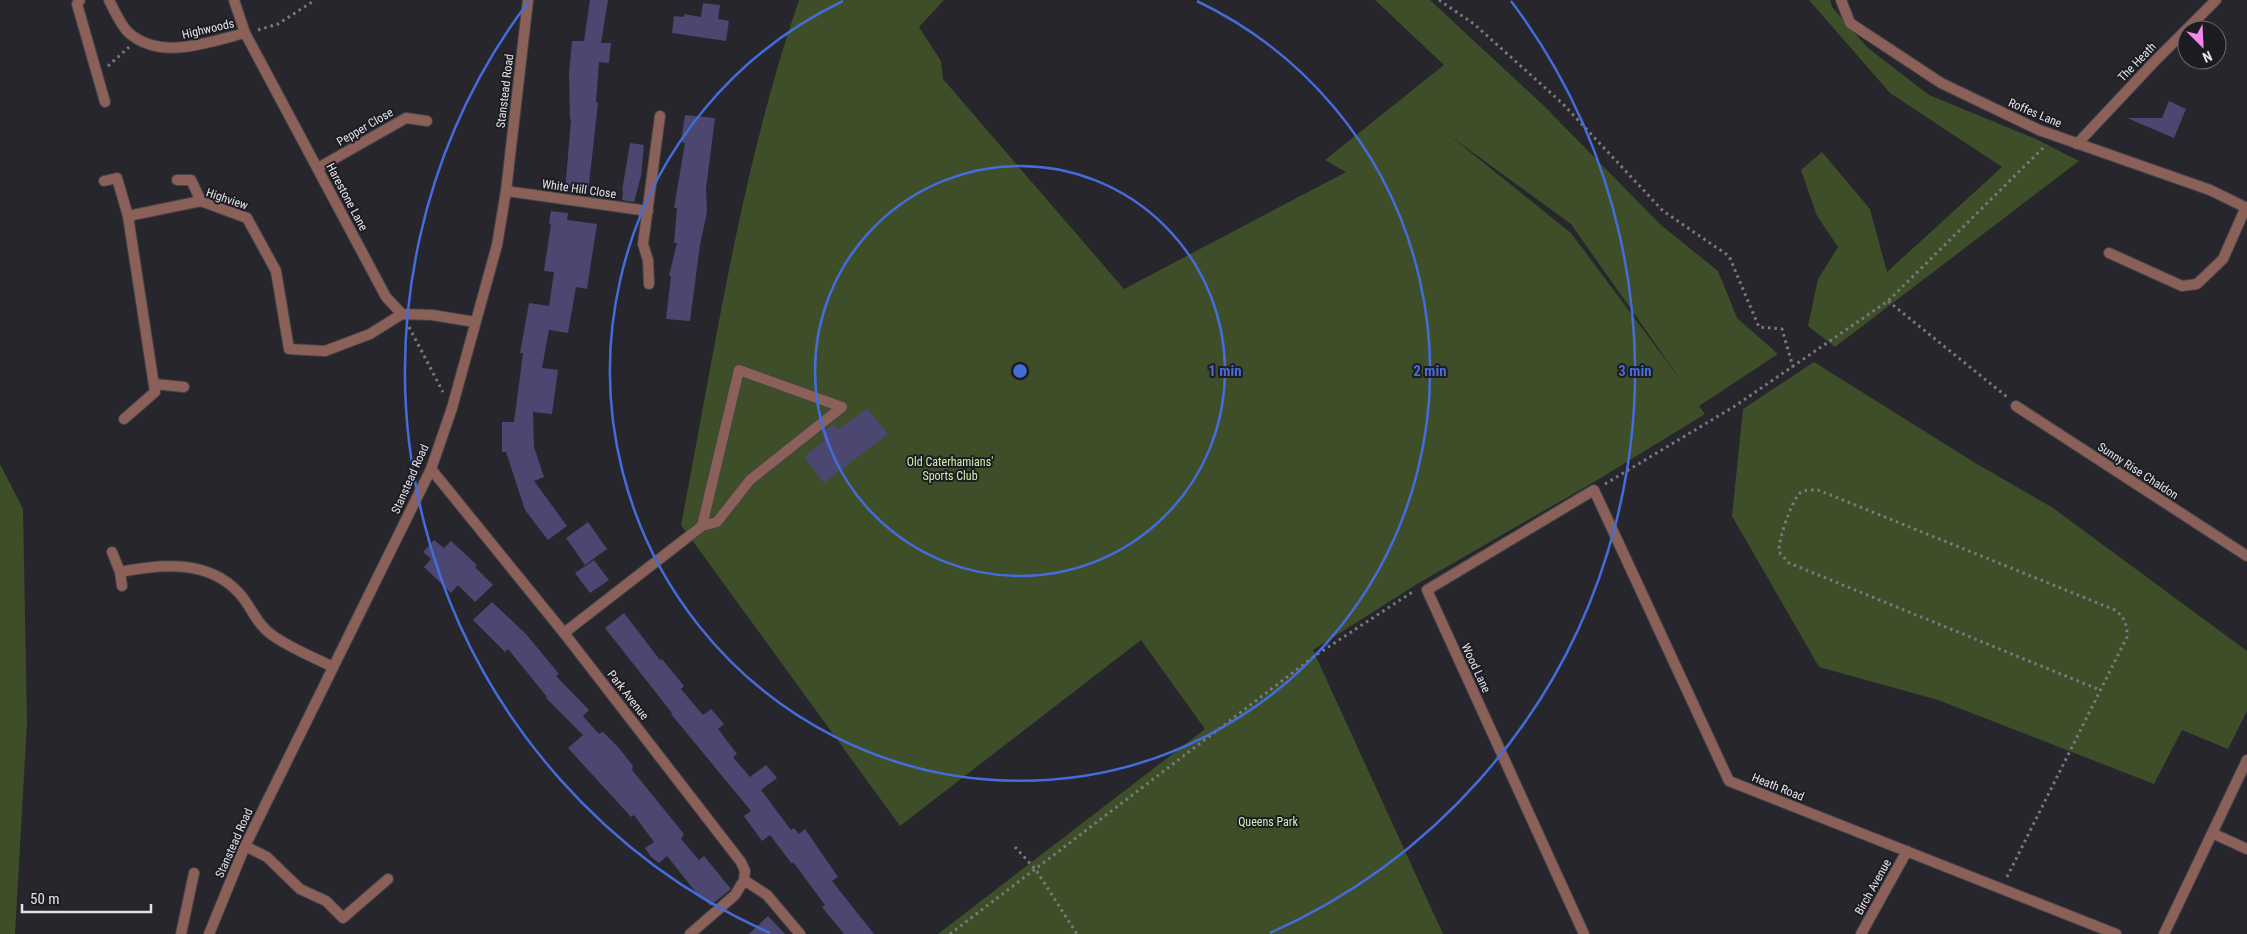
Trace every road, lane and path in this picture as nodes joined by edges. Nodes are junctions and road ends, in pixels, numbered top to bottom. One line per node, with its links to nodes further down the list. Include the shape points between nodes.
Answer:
1 (80, 0): 11 (street, via 77,4)
2 (108, 0): 10 (street, Highwoods, via 129,33)
3 (234, 0): 9 (street, Harestone Lane)
4 (315, 0): 9 (path, via 278,24)
5 (528, 0): 20 (street, Stanstead Road)
6 (1439, 0): 30 (path, via 1474,24 1562,103 1663,211 1729,256 1754,319 1759,326 1782,329)
7 (1841, 0): 15 (street, Roffes Lane, via 1850,23 1940,83)
8 (2216, 0): 16 (street, The Heath)
9 (245, 33): 10 (street, Highwoods, via 184,48 155,47); 17 (street, Harestone Lane)
10 (139, 38): 11 (path)
11 (97, 76): 12 (street)
12 (105, 102)
13 (660, 116): 23 (street)
14 (427, 120): 17 (street, Pepper Close, via 406,118)
15 (2055, 136): 16 (street, Roffes Lane); 27 (path)
16 (2077, 144): 22 (street, Roffes Lane, via 2210,190)
17 (318, 168): 28 (street, Harestone Lane, via 386,297)
18 (177, 180): 21 (street, via 191,180)
19 (104, 181): 24 (street, via 117,178)
20 (506, 191): 23 (street, White Hill Close); 29 (street, Stanstead Road, via 497,245)
21 (201, 201): 24 (street, Highview); 28 (street, Highview, via 248,218 276,271 289,349 325,351 370,334)
22 (2246, 208): 25 (street, via 2223,259 2197,284 2182,286)
23 (648, 211): 26 (street, via 643,244)
24 (128, 216): 31 (street)
25 (2109, 253)
26 (650, 284)
27 (1888, 301): 30 (path); 34 (path)
28 (402, 314): 29 (street); 33 (path)
29 (475, 322): 36 (street, Stanstead Road, via 452,408)
30 (1793, 367): 37 (path, via 1735,406)
31 (154, 384): 32 (street); 35 (street, via 155,392)
32 (184, 387)
33 (443, 392)
34 (2016, 406): 40 (street, Sunny Rise Chaldon)
35 (124, 419)
36 (431, 469): 44 (street, Park Avenue); 45 (street, Stanstead Road)
37 (1594, 490): 43 (street); 52 (street, Heath Road, via 1729,781)
38 (702, 526): 38 (street, via 739,370 842,407 750,480 717,522); 44 (street)
39 (112, 552): 41 (street)
40 (2247, 556)
41 (120, 572): 42 (street); 45 (street, via 164,565 205,571 239,592 272,635)
42 (122, 586)
43 (1427, 590): 53 (path, via 1417,588 1316,655); 65 (street, Wood Lane)
44 (564, 633): 56 (street, Park Avenue, via 741,862)
45 (333, 667): 49 (street, Stanstead Road)
46 (2100, 690): 46 (path, via 2127,637 2128,626 2115,610 1818,490 1800,493 1795,500 1778,543 1779,552 1789,563); 57 (path)
47 (2247, 760): 48 (street)
48 (2212, 833): 51 (street); 67 (street)
49 (246, 846): 55 (street, via 267,857 300,889 326,901 343,918); 60 (street, Stanstead Road)
50 (1015, 847): 53 (path)
51 (2247, 849)
52 (1907, 851): 57 (street, Heath Road); 66 (street, Birch Avenue)
53 (1036, 870): 63 (path); 64 (path)
54 (194, 873): 59 (street)
55 (388, 879)
56 (744, 880): 61 (street, via 735,895); 62 (street, via 767,895)
57 (2001, 888): 58 (street, Heath Road)
58 (2110, 933)
59 (181, 934)
60 (209, 934)
61 (690, 934)
62 (800, 934)
63 (950, 934)
64 (1077, 934)
65 (1584, 934)
66 (1861, 934)
67 (2164, 934)

